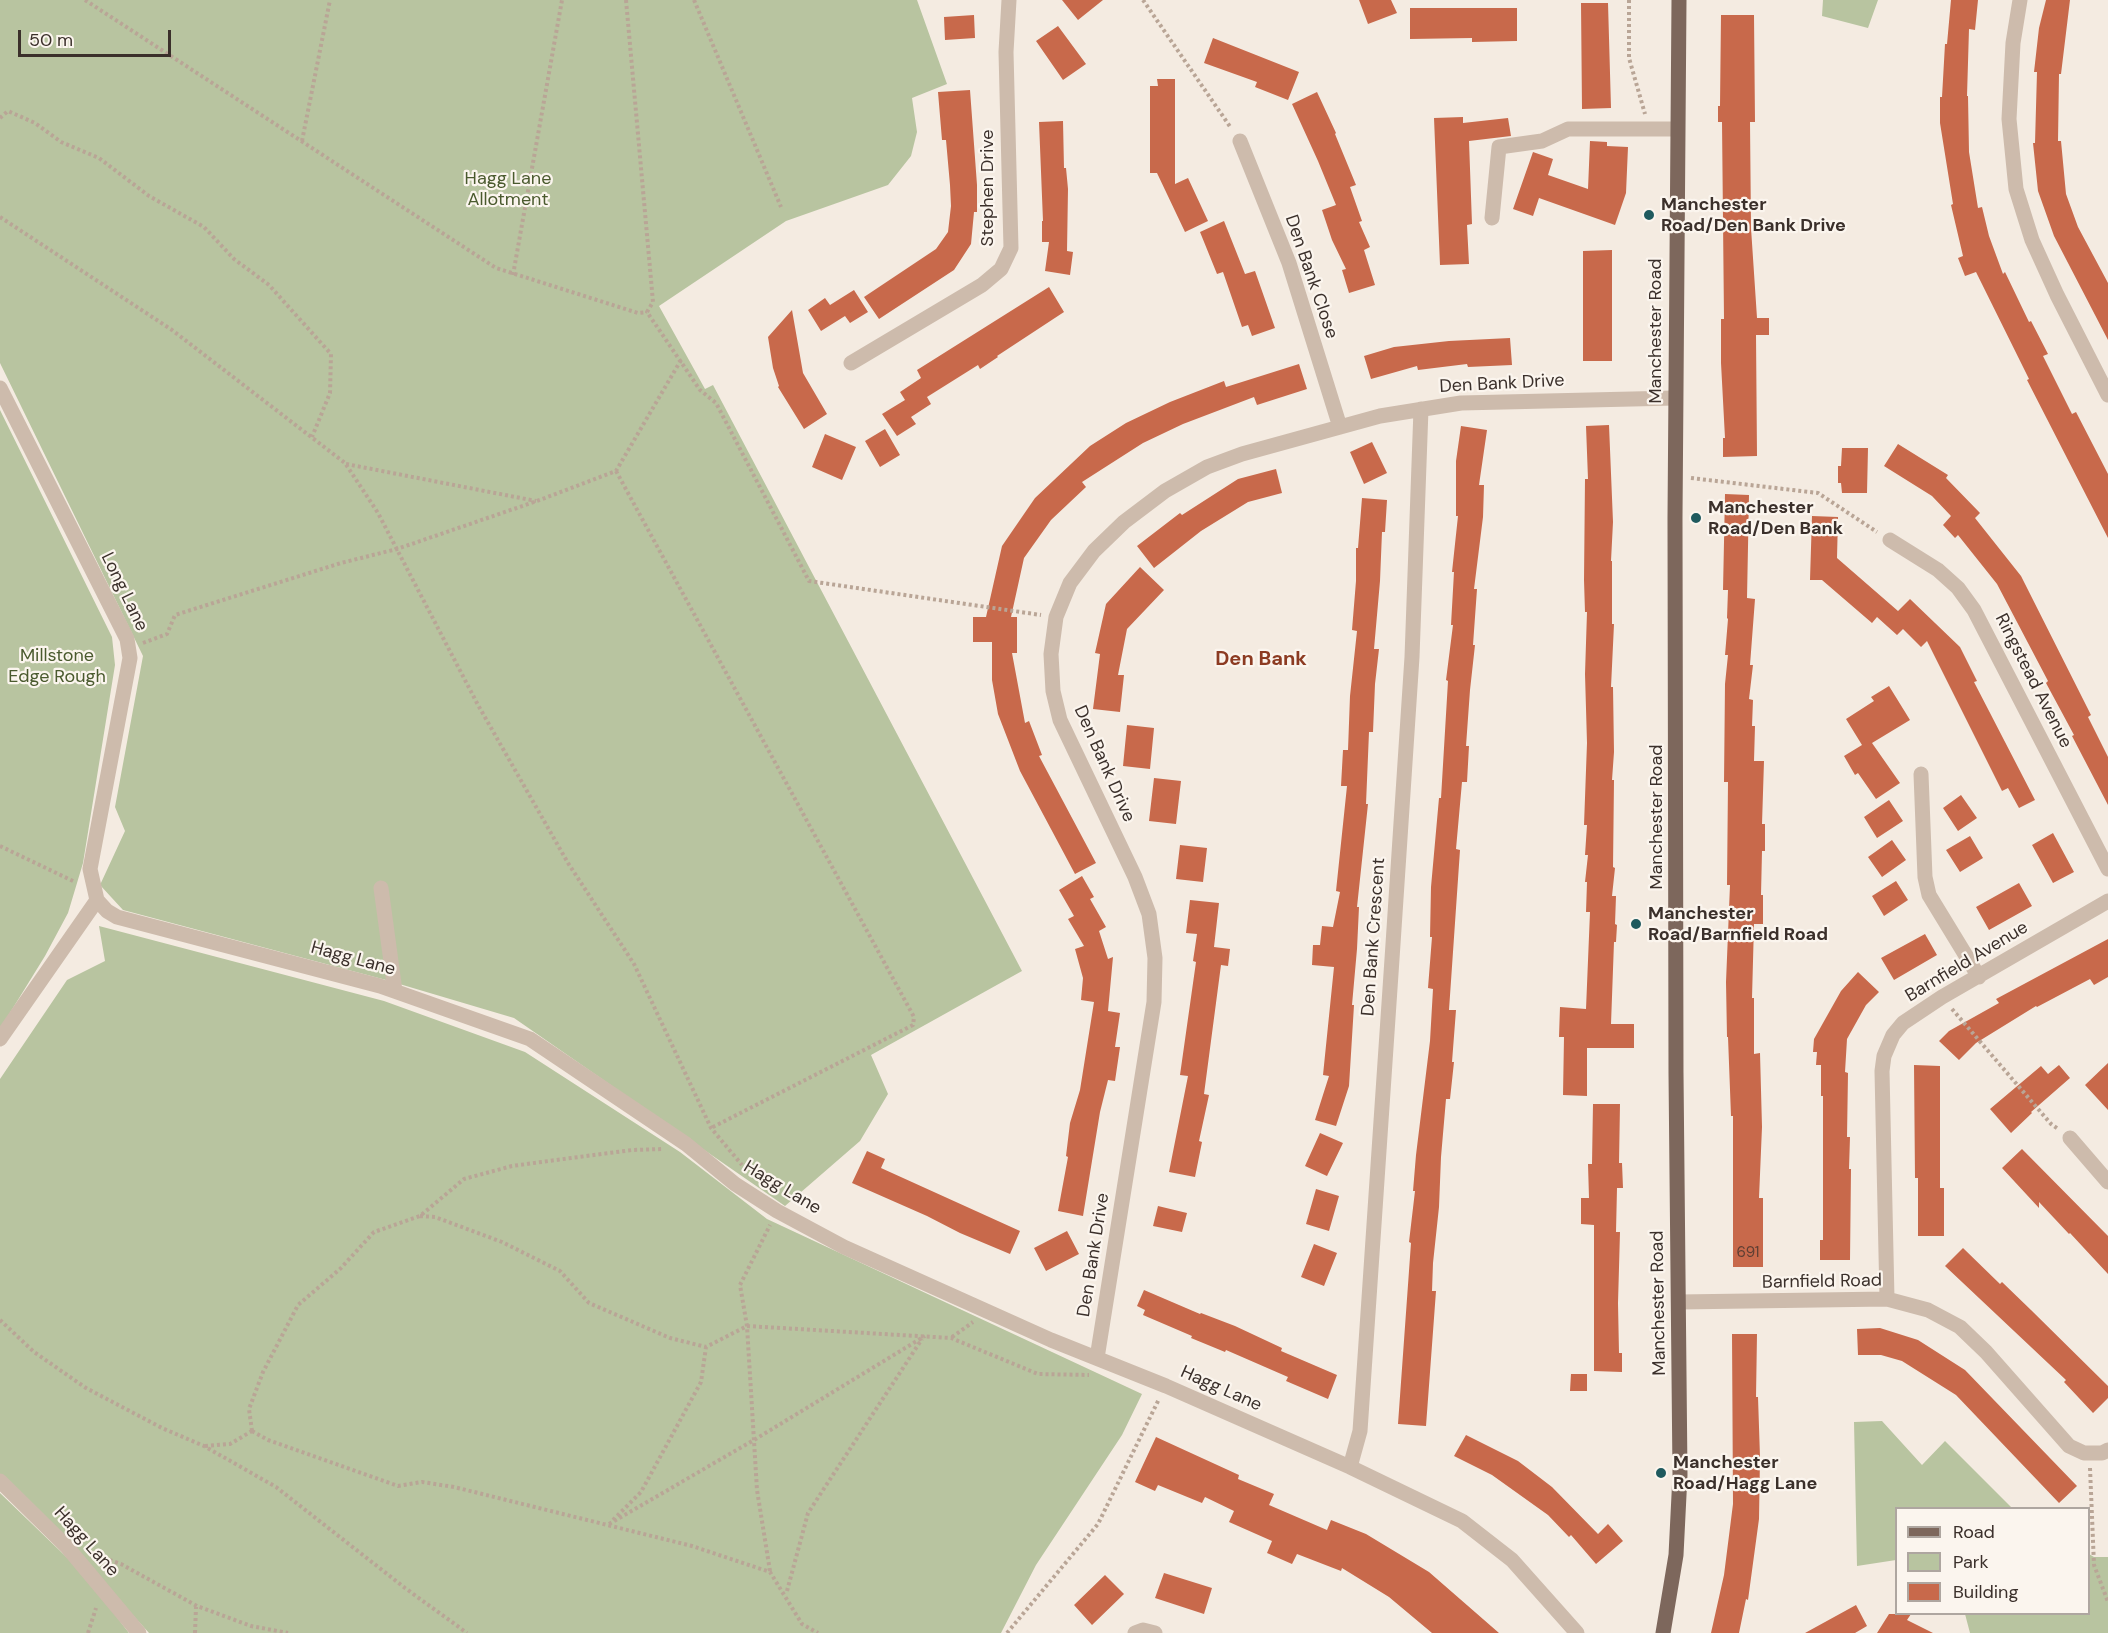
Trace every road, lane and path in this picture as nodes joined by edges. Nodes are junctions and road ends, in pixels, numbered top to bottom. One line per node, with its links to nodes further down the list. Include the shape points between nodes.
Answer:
1 (330, 0): 14 (path)
2 (562, 0): 19 (path)
3 (626, 0): 20 (path, via 653,302)
4 (694, 0): 16 (path)
5 (1009, 0): 22 (street, Stephen Drive, via 1006,52 1011,248 1001,269 982,285)
6 (1143, 0): 15 (path)
7 (1629, 0): 12 (path, via 1629,58)
8 (1679, 0): 13 (main road, Manchester Road)
9 (2020, 0): 24 (street, via 2013,43 2009,119 2016,189 2032,240)
10 (88, 1): 14 (path)
11 (0, 118): 28 (path, via 8,111 99,159 149,196 204,227 234,259 269,285 331,354 330,393)
12 (1650, 129): 13 (street); 18 (street, via 1568,129 1542,141 1499,147)
13 (1677, 129): 25 (main road, Manchester Road)
14 (302, 141): 19 (path, via 496,268)
15 (1240, 141): 27 (street, Den Bank Close, via 1289,263)
16 (781, 207)
17 (0, 217): 28 (path, via 172,330)
18 (1492, 218)
19 (513, 274): 20 (path, via 638,313)
20 (647, 312): 21 (path)
21 (681, 360): 30 (path); 35 (path, via 700,390 716,403 809,581)
22 (851, 363)
23 (0, 388): 36 (street, Long Lane, via 127,639)
24 (2108, 395)
25 (1675, 398): 26 (street, Den Bank Drive, via 1461,403); 31 (main road, Manchester Road)
26 (1421, 409): 27 (street, Den Bank Drive); 69 (street, Den Bank Crescent, via 1412,657 1392,959 1360,1431)
27 (1340, 427): 35 (street, Den Bank Drive, via 1207,466 1165,491 1094,551 1070,583)
28 (312, 437): 29 (path)
29 (345, 463): 32 (path); 34 (path)
30 (616, 471): 32 (path); 47 (path, via 914,1017 913,1025)
31 (1675, 476): 33 (path, via 1818,493); 55 (main road, Manchester Road)
32 (537, 501): 34 (path)
33 (1890, 540): 39 (street, Ringstead Avenue, via 1938,570 1974,610)
34 (397, 549): 36 (path, via 175,615 167,634); 47 (path, via 478,705 562,853 634,964)
35 (1056, 617): 62 (street, Den Bank Drive, via 1051,654 1053,691 1060,720 1135,877 1149,914 1155,958 1154,1002)
36 (128, 648): 41 (street, Long Lane, via 130,658 90,869)
37 (1921, 774): 43 (street, via 1929,896)
38 (0, 846): 41 (path)
39 (2108, 868)
40 (381, 888): 44 (street)
41 (95, 894): 44 (street, Hagg Lane, via 107,911 117,917); 46 (street)
42 (2108, 901): 43 (street, Barnfield Avenue)
43 (1978, 977): 45 (street, Barnfield Avenue)
44 (395, 991): 49 (street, Hagg Lane, via 530,1039)
45 (1942, 997): 48 (path, via 2051,1124); 54 (street, Barnfield Avenue, via 1903,1023 1884,1056)
46 (0, 1039)
47 (711, 1128): 50 (path)
48 (2070, 1138): 51 (street)
49 (686, 1144): 52 (street, Hagg Lane, via 735,1184); 53 (path, via 675,1149 632,1150 512,1166 464,1179)
50 (745, 1169)
51 (2108, 1182)
52 (777, 1211): 56 (street, Hagg Lane, via 844,1247); 58 (path, via 740,1285)
53 (420, 1216): 61 (path, via 435,1217 502,1242 560,1271 589,1302 670,1338); 64 (path, via 374,1232 340,1269 298,1305 263,1372 249,1409)
54 (1887, 1299): 55 (street, Barnfield Road); 68 (street, Barnfield Road, via 1928,1310 1959,1327 2069,1446)
55 (1679, 1302): 88 (main road, Manchester Road, via 1680,1475 1676,1555)
56 (980, 1308): 60 (path, via 972,1323); 62 (street, Hagg Lane)
57 (0, 1320): 66 (path, via 34,1352 86,1388)
58 (747, 1326): 59 (path); 61 (path); 65 (path)
59 (925, 1336): 60 (path); 65 (path); 74 (path, via 808,1514)
60 (951, 1338): 62 (path, via 1038,1374 1089,1375 1093,1368 1085,1364)
61 (706, 1347): 71 (path, via 700,1382 641,1492)
62 (1093, 1356): 63 (street, Hagg Lane)
63 (1166, 1386): 69 (street, Hagg Lane); 84 (path, via 1098,1524)
64 (252, 1431): 66 (path, via 230,1444); 71 (path, via 398,1486 422,1482 454,1487)
65 (754, 1440): 71 (path); 73 (path, via 757,1490)
66 (204, 1446): 82 (path, via 276,1487)
67 (2108, 1450): 68 (street)
68 (2089, 1453): 76 (path, via 2094,1565)
69 (1350, 1467): 87 (street, Hagg Lane, via 1462,1521 1512,1560)
70 (0, 1481): 72 (street, Hagg Lane)
71 (608, 1524): 73 (path)
72 (66, 1545): 75 (street, Hagg Lane); 77 (path, via 121,1564)
73 (770, 1572): 83 (path, via 802,1624)
74 (787, 1591)
75 (107, 1595): 78 (path, via 98,1602); 79 (street, Hagg Lane)
76 (2108, 1602)
77 (196, 1606): 80 (path); 81 (path, via 251,1626)
78 (87, 1633)
79 (139, 1633)
80 (195, 1633)
81 (288, 1633)
82 (467, 1633)
83 (818, 1633)
84 (1007, 1633)
85 (1135, 1633): 86 (street)
86 (1155, 1633)
87 (1577, 1633)
88 (1663, 1633)

